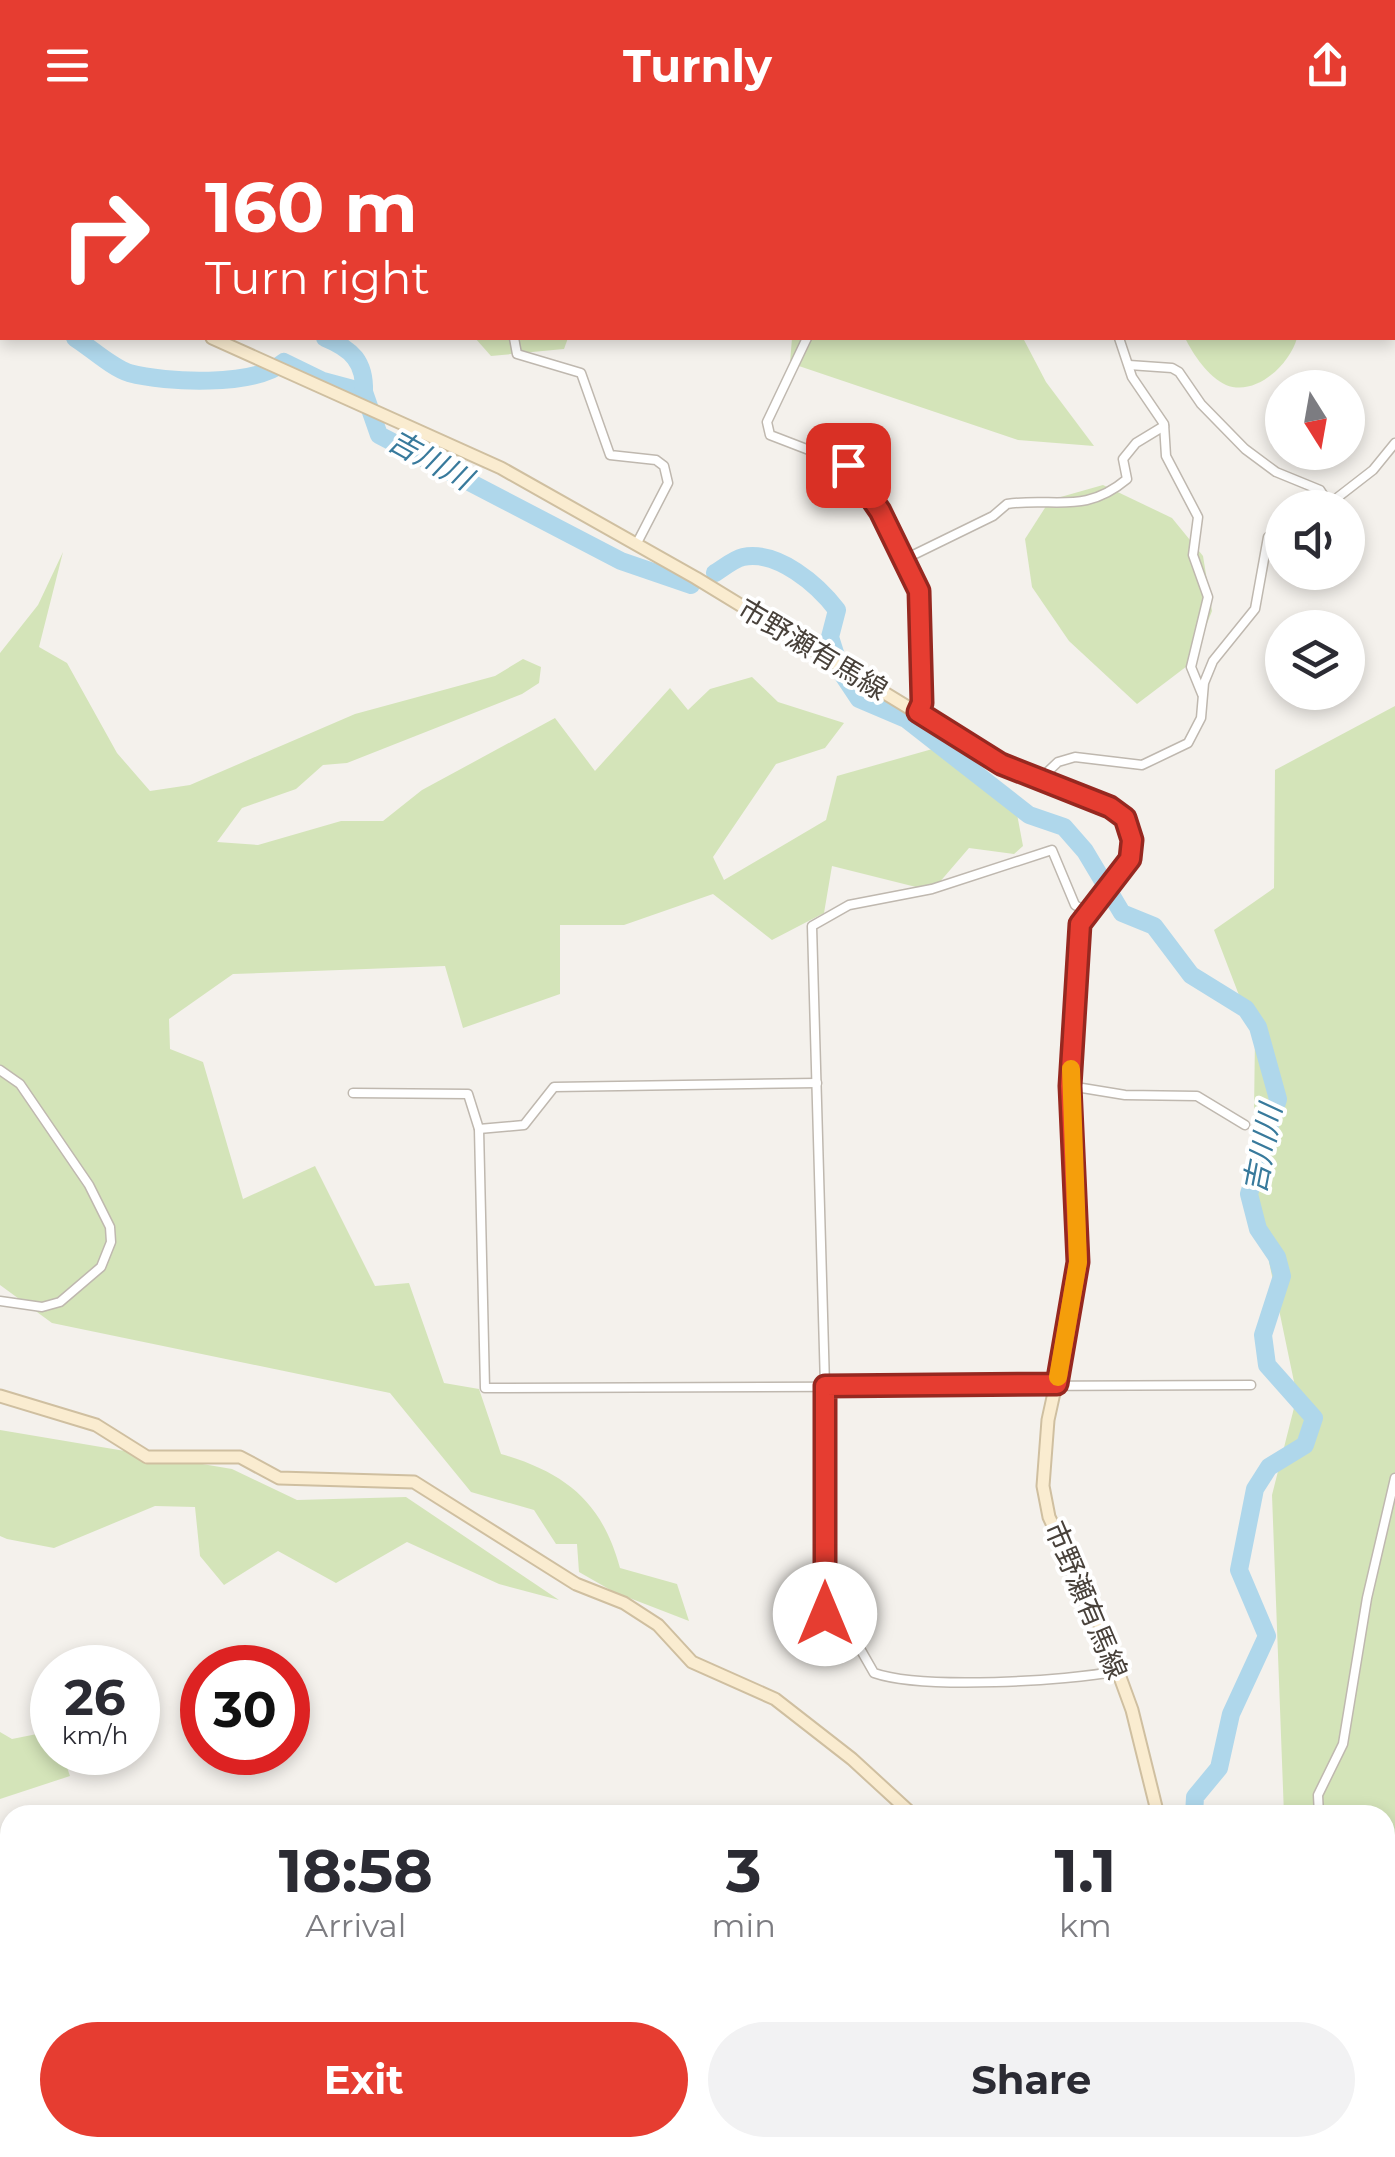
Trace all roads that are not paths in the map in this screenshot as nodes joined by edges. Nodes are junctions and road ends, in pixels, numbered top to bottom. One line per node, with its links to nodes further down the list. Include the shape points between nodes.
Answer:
1 (216, 340): 10 (main road, 市野瀬有馬線, via 501,468)
2 (514, 340): 10 (street, via 517,354 580,372 610,455 664,466 668,483)
3 (806, 340): 12 (street, via 767,422 770,435 848,465)
4 (1119, 340): 5 (street)
5 (1129, 366): 6 (street); 8 (street, via 1179,372 1245,449 1276,472)
6 (1164, 426): 12 (street, via 1136,443 1123,460 1126,479 1115,489 1074,504 1007,504); 13 (street, via 1166,456 1198,517 1193,555 1208,597 1191,666)
7 (1395, 443): 9 (street)
8 (1320, 490)
9 (1347, 490)
10 (637, 544): 14 (main road, 市野瀬有馬線)
11 (1265, 554): 13 (street, via 1255,609 1214,661)
12 (905, 559): 14 (street, via 923,622)
13 (1204, 698): 15 (street, via 1188,743 1142,766 1075,758)
14 (918, 712): 15 (main road, 市野瀬有馬線, via 1001,764)
15 (1040, 778): 16 (main road, 市野瀬有馬線, via 1125,818 1130,859)
16 (1088, 909): 18 (street, via 1075,905 1052,850 932,890 831,912 812,926); 19 (main road, 市野瀬有馬線, via 1080,924)
17 (0, 1070): 23 (street, via 20,1084 89,1185 111,1242 101,1267 60,1302)
18 (817, 1083): 22 (street, via 554,1088 524,1125); 26 (street)
19 (1070, 1086): 21 (street, via 1125,1096 1198,1096); 24 (main road, 市野瀬有馬線, via 1078,1262)
20 (354, 1093): 22 (street, via 468,1094)
21 (1245, 1125)
22 (479, 1129): 26 (street, via 485,1388)
23 (0, 1302)
24 (1057, 1384): 25 (street); 26 (street); 29 (main road, 市野瀬有馬線, via 1043,1458 1048,1516)
25 (1251, 1385)
26 (825, 1386): 29 (street, via 830,1631 858,1645 874,1673 885,1677)
27 (0, 1396): 30 (main road, via 96,1426 148,1457 240,1457 279,1478 414,1482 576,1584 636,1610 692,1662 774,1699)
28 (1395, 1478): 32 (street, via 1343,1744)
29 (1118, 1670): 31 (main road, 市野瀬有馬線)
30 (902, 1805)
31 (1155, 1805)
32 (1319, 1805)

